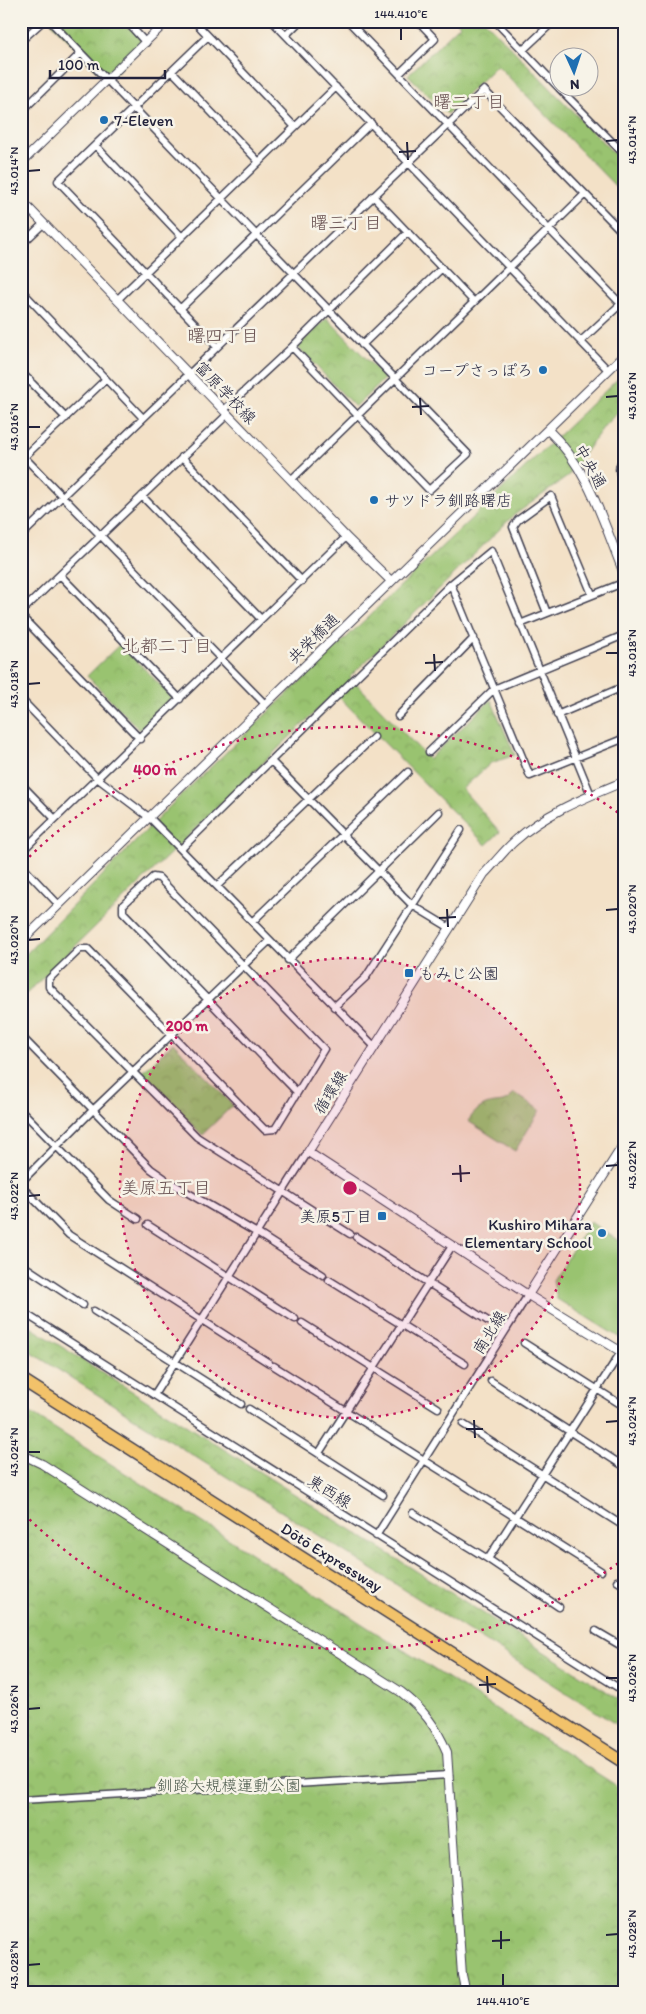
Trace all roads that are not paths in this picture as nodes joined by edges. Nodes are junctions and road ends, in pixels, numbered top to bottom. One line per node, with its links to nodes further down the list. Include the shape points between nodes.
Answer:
1 (43, 21): 14 (street)
2 (50, 21): 17 (street)
3 (126, 21): 15 (street)
4 (167, 21): 15 (street)
5 (194, 21): 13 (street)
6 (272, 21): 12 (street)
7 (300, 21): 12 (street)
8 (348, 21): 19 (street)
9 (418, 21): 19 (street, via 435,39)
10 (495, 21): 16 (street)
11 (554, 21): 16 (street)
12 (286, 35): 22 (street)
13 (208, 36): 18 (street); 28 (street)
14 (21, 41)
15 (146, 42): 21 (street)
16 (523, 50): 20 (street)
17 (81, 53): 21 (street); 25 (street)
18 (172, 71): 24 (street); 31 (street)
19 (399, 74): 27 (street)
20 (548, 76)
21 (107, 81): 24 (street); 33 (street)
22 (336, 87): 26 (street); 28 (street)
23 (570, 98): 30 (street)
24 (134, 109): 29 (street); 36 (street)
25 (21, 112)
26 (371, 123): 32 (street); 41 (street)
27 (447, 124): 32 (street); 34 (street, via 484,90); 39 (street)
28 (295, 127): 31 (street)
29 (96, 146): 43 (street); 47 (street, via 58,181)
30 (625, 155)
31 (259, 162): 36 (street)
32 (409, 162): 35 (street); 45 (street)
33 (21, 163)
34 (585, 194): 39 (street); 42 (street)
35 (373, 196): 40 (street); 48 (street)
36 (221, 199): 41 (street); 43 (street)
37 (21, 200): 38 (street, 富原学校線)
38 (44, 224): 44 (street); 50 (street, 富原学校線)
39 (548, 229): 45 (street); 52 (street)
40 (408, 232): 46 (street); 54 (street)
41 (256, 234): 48 (street); 53 (street)
42 (625, 235)
43 (182, 237): 47 (street)
44 (21, 246)
45 (510, 267): 51 (street); 55 (street)
46 (442, 268): 51 (street); 56 (street)
47 (145, 272): 50 (street); 53 (street)
48 (293, 272): 54 (street); 57 (street)
49 (21, 290): 63 (street)
50 (118, 299): 62 (street, 富原学校線)
51 (474, 302): 64 (street)
52 (623, 302): 55 (street)
53 (180, 309): 57 (street)
54 (328, 310): 56 (street); 58 (street)
55 (581, 341): 60 (street)
56 (362, 345): 64 (street)
57 (217, 347): 62 (street)
58 (292, 347): 67 (street); 68 (street)
59 (625, 354): 60 (street, 共栄橋通)
60 (608, 370): 71 (street, 共栄橋通)
61 (21, 372): 65 (street)
62 (190, 374): 67 (street, 富原学校線); 70 (street)
63 (106, 379): 69 (street); 70 (street)
64 (394, 379): 68 (street); 68 (street, via 468,454 429,490)
65 (30, 380): 66 (street); 69 (street)
66 (21, 388)
67 (226, 412): 73 (street); 75 (street, 富原学校線)
68 (356, 415): 75 (street)
69 (66, 418): 72 (street)
70 (143, 418): 77 (street)
71 (548, 430): 82 (street, 中央通, via 575,460); 86 (street, 共栄橋通)
72 (23, 458): 77 (street)
73 (182, 458): 78 (street); 85 (street)
74 (625, 458): 76 (street, via 618,470)
75 (291, 480): 81 (street, 富原学校線)
76 (625, 485)
77 (62, 496): 79 (street); 80 (street)
78 (142, 496): 80 (street); 92 (street)
79 (21, 536)
80 (101, 536): 83 (street); 96 (street)
81 (346, 537): 85 (street); 86 (street, 富原学校線)
82 (621, 558): 84 (street, 中央通)
83 (61, 576): 91 (street); 101 (street)
84 (625, 576)
85 (302, 581): 92 (street)
86 (391, 581): 102 (street, 共栄橋通)
87 (625, 582): 89 (street)
88 (451, 584): 93 (street, via 491,551); 95 (street); 110 (street)
89 (592, 594): 90 (street); 90 (street, via 551,496 513,527)
90 (547, 613): 93 (street)
91 (21, 614): 106 (street)
92 (261, 619): 96 (street)
93 (520, 624): 97 (street)
94 (624, 635): 97 (street)
95 (474, 638): 99 (street); 104 (street)
96 (221, 660): 101 (street); 102 (street)
97 (539, 670): 99 (street); 103 (street)
98 (625, 686): 103 (street)
99 (494, 689): 108 (street); 109 (street, via 530,776)
100 (21, 699): 112 (street)
101 (180, 699): 106 (street)
102 (265, 704): 118 (street, 共栄橋通)
103 (557, 715): 109 (street)
104 (398, 716)
105 (374, 737): 116 (street)
106 (140, 738): 112 (street)
107 (625, 738): 109 (street)
108 (429, 752)
109 (575, 758): 115 (street)
110 (271, 761): 116 (street); 122 (street)
111 (408, 772): 121 (street)
112 (97, 778): 118 (street); 119 (street)
113 (625, 781): 115 (street, 循環線)
114 (21, 784): 119 (street)
115 (591, 795): 130 (street, 循環線, via 553,813 517,839 484,874)
116 (308, 798): 121 (street); 126 (street)
117 (438, 812): 125 (street)
118 (150, 818): 122 (street); 127 (street, 共栄橋通)
119 (56, 819): 123 (street)
120 (461, 830): 128 (street)
121 (344, 835): 125 (street); 129 (street)
122 (180, 849): 126 (street)
123 (21, 852)
124 (21, 865): 127 (street)
125 (379, 872): 128 (street); 133 (street)
126 (217, 886): 129 (street)
127 (59, 905): 132 (street, 共栄橋通)
128 (412, 905): 130 (street); 136 (street, via 366,977)
129 (252, 922): 131 (street)
130 (450, 928): 139 (street, 循環線)
131 (270, 940): 133 (street); 134 (street)
132 (21, 942)
133 (288, 960): 136 (street)
134 (244, 966): 135 (street); 135 (street, via 159,878 153,877 123,905 123,912); 141 (street, via 324,1049)
135 (208, 1000): 137 (street); 141 (street)
136 (334, 1007): 139 (street)
137 (172, 1035): 140 (street); 140 (street, via 88,949 80,950 49,980 49,986); 141 (street, via 265,1130 275,1129)
138 (21, 1036): 142 (street)
139 (375, 1047): 146 (street, 循環線)
140 (132, 1073): 142 (street); 151 (street, via 197,1137)
141 (297, 1092)
142 (94, 1109): 145 (street); 147 (street)
143 (21, 1110): 145 (street)
144 (625, 1142): 161 (street, 南北線)
145 (56, 1147): 148 (street); 152 (street, via 110,1200)
146 (308, 1152): 151 (street); 155 (street)
147 (164, 1178)
148 (21, 1182)
149 (171, 1183): 154 (street)
150 (21, 1186): 166 (street, via 69,1235)
151 (283, 1190): 154 (street); 160 (street)
152 (138, 1219)
153 (148, 1225): 158 (street)
154 (257, 1233): 157 (street); 158 (street)
155 (452, 1246): 160 (street); 161 (street)
156 (21, 1264): 162 (street)
157 (322, 1275)
158 (229, 1276): 165 (street); 166 (street)
159 (329, 1280): 169 (street)
160 (427, 1282): 167 (street); 169 (street)
161 (528, 1295): 171 (street); 189 (street, 南北線)
162 (84, 1304)
163 (21, 1311): 179 (street, 東西線)
164 (94, 1311): 172 (street)
165 (296, 1319)
166 (201, 1320): 172 (street); 184 (street)
167 (488, 1321)
168 (302, 1323): 174 (street)
169 (400, 1324): 173 (street); 174 (street)
170 (524, 1343): 178 (street)
171 (623, 1353): 178 (street)
172 (174, 1362): 179 (street); 180 (street)
173 (465, 1364)
174 (374, 1368): 181 (street); 184 (street)
175 (21, 1379): 205 (highway, Dōtō Expressway)
176 (490, 1381): 186 (street)
177 (21, 1388): 206 (highway, Dōtō Expressway)
178 (597, 1389): 182 (street); 186 (street)
179 (154, 1395): 196 (street, 東西線)
180 (241, 1404)
181 (438, 1408)
182 (625, 1408)
183 (249, 1409): 187 (street)
184 (346, 1410): 187 (street); 189 (street)
185 (463, 1424): 191 (street)
186 (570, 1431): 190 (street); 191 (street)
187 (318, 1453): 192 (street)
188 (21, 1454): 207 (street, via 42,1464 401,1692 418,1705 440,1734 447,1752)
189 (424, 1460): 194 (street); 196 (street, 南北線)
190 (625, 1467)
191 (543, 1474): 194 (street); 195 (street)
192 (383, 1495)
193 (413, 1513): 197 (street)
194 (515, 1518): 197 (street); 198 (street)
195 (625, 1527)
196 (376, 1536): 204 (street, 東西線)
197 (488, 1560): 201 (street)
198 (601, 1571)
199 (617, 1581): 200 (street)
200 (625, 1586)
201 (559, 1607)
202 (596, 1631): 203 (street)
203 (625, 1648)
204 (625, 1692)
205 (625, 1763)
206 (625, 1769)
207 (449, 1776): 208 (street); 209 (street, via 462,1975)
208 (21, 1800)
209 (466, 1993)

